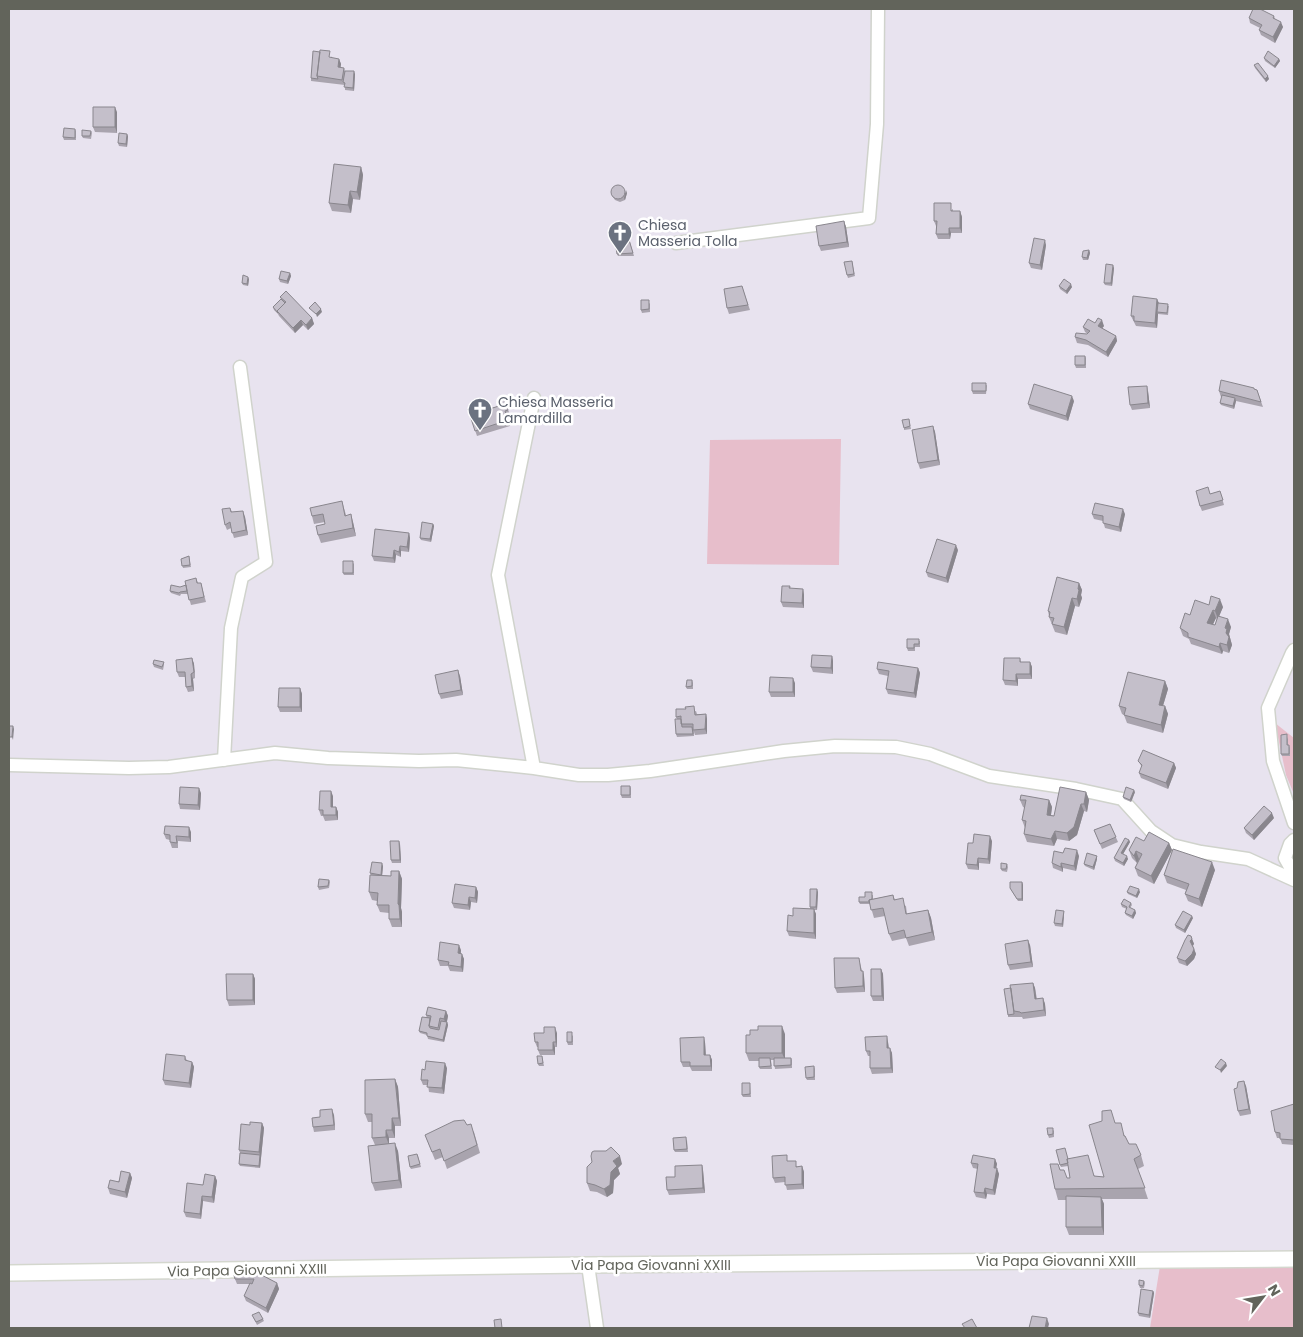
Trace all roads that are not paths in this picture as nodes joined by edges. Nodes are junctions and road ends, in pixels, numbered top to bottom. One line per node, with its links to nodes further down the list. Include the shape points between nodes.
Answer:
1 (878, 9): 2 (street, via 877,124 869,218)
2 (676, 243)
3 (240, 367): 6 (street, via 266,562 242,577 236,603 231,628)
4 (534, 398): 8 (street, via 498,575)
5 (1294, 650): 9 (street, via 1268,708 1273,761)
6 (224, 760): 7 (street, via 169,767); 8 (street, via 275,753 328,758 456,760)
7 (9, 766)
8 (534, 768): 12 (street, via 608,776 775,752 835,746 896,747 930,754 989,776 1122,798 1151,831 1172,845 1248,859)
9 (1294, 823)
10 (1294, 840): 11 (street, via 1286,858)
11 (1294, 874)
12 (1294, 880)
13 (1294, 1260): 14 (main road, Via Papa Giovanni XXIII)
14 (588, 1265): 15 (main road, Via Papa Giovanni XXIII); 16 (street)
15 (9, 1273)
16 (597, 1328)

